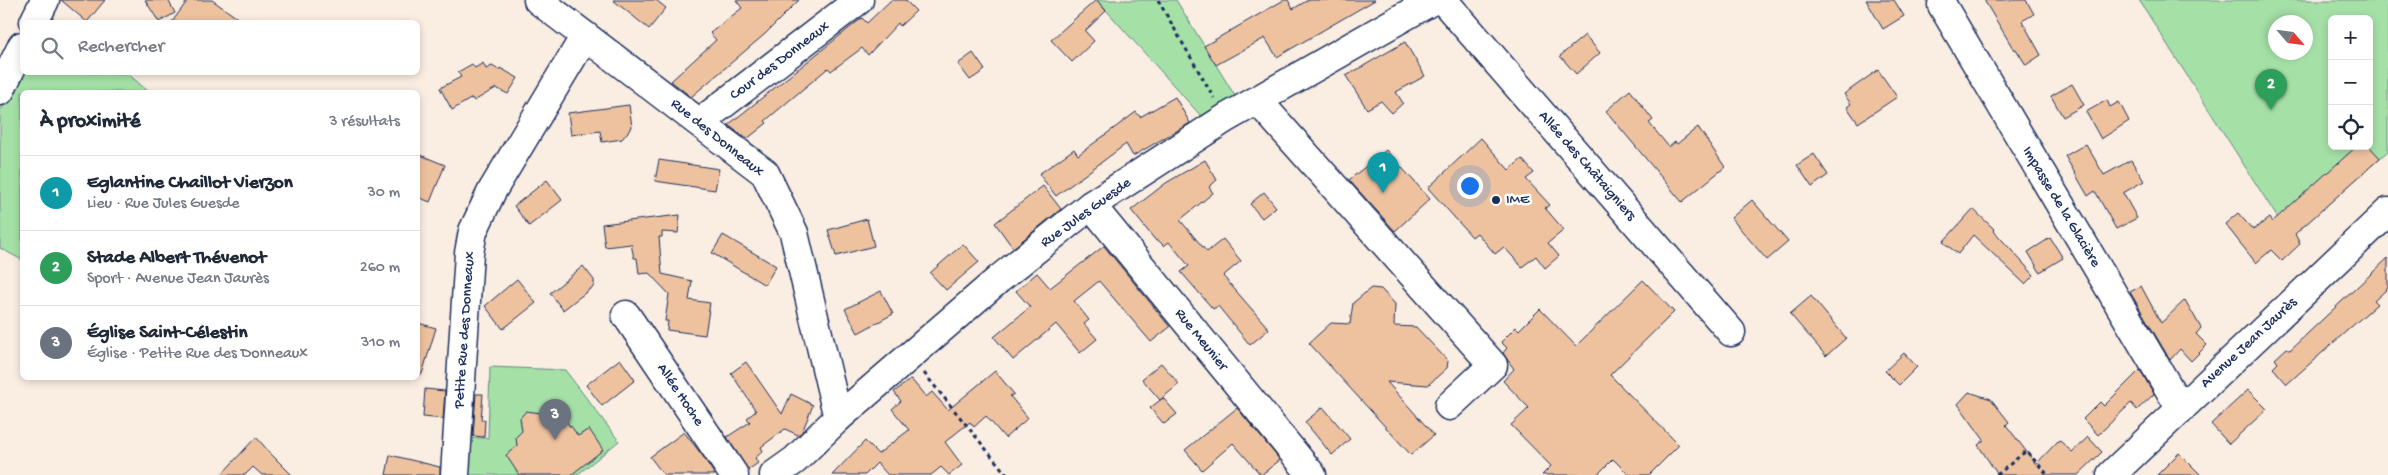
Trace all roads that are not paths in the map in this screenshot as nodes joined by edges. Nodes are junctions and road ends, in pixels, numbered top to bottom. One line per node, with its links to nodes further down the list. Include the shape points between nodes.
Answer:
1 (45, 0): 7 (street)
2 (538, 0): 8 (street, Rue des Donneaux)
3 (859, 0): 12 (street, Cour des Donneaux)
4 (1433, 0): 11 (street, Rue Jules Guesde)
5 (1443, 0): 16 (street, Allée des Châtaigniers)
6 (1942, 5): 18 (street, Impasse de la Glacière)
7 (35, 20)
8 (585, 36): 12 (street, Rue des Donneaux); 21 (street, Petite Rue des Donneaux, via 492,191 473,232 469,253)
9 (20, 50): 10 (street)
10 (0, 91)
11 (1258, 101): 13 (street, Rue Jules Guesde); 17 (street, via 1493,365)
12 (700, 122): 19 (street, Rue des Donneaux, via 765,173 794,233)
13 (1091, 205): 19 (street, Rue Jules Guesde, via 999,279); 24 (street, Rue Meunier)
14 (2388, 212): 18 (street, Avenue Jean Jaurès)
15 (626, 315): 22 (street, Allée Hoche)
16 (1730, 332)
17 (1449, 406)
18 (2180, 408): 20 (street, Avenue Jean Jaurès)
19 (838, 418): 23 (street, Rue Jules Guesde, via 795,460)
20 (2123, 471)
21 (456, 475)
22 (734, 475)
23 (774, 475)
24 (1312, 475)

